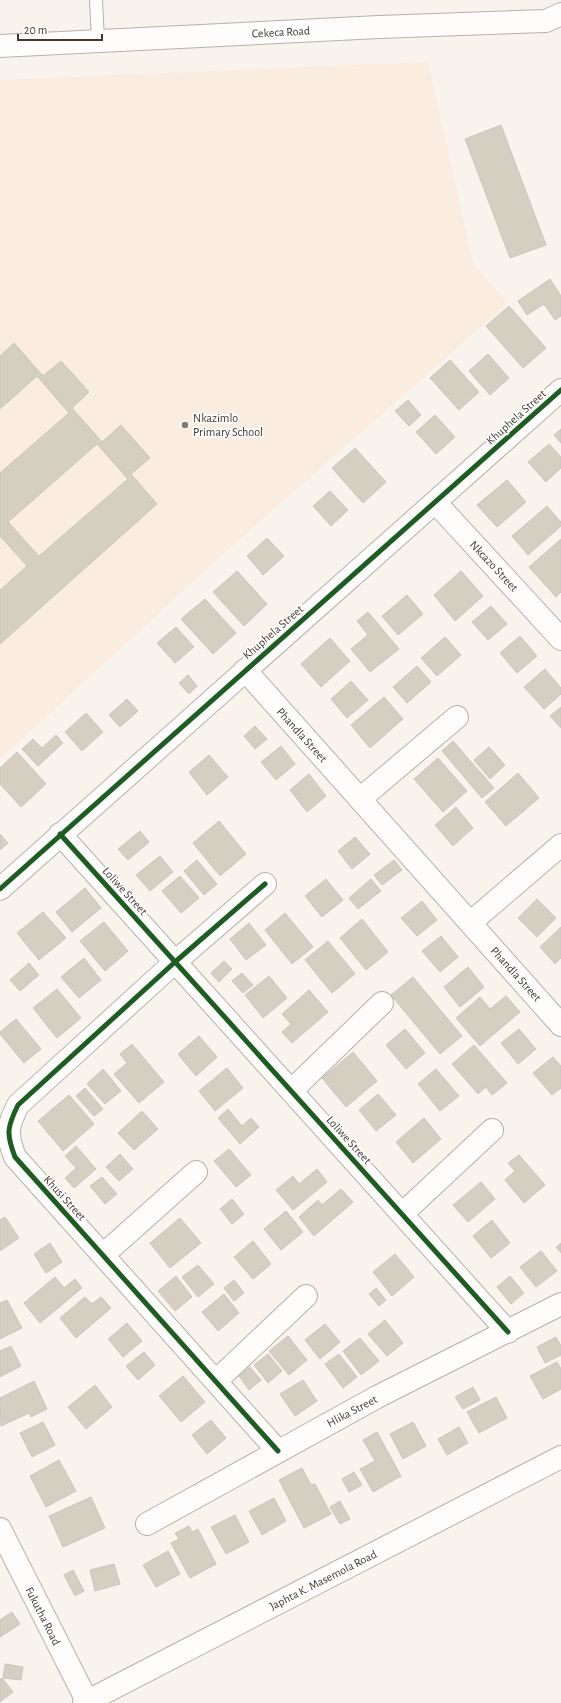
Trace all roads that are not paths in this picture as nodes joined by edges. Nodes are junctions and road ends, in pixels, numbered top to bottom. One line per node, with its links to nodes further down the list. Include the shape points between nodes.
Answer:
1 (96, 0): 3 (lane)
2 (561, 14): 3 (street, Cekeca Road, via 546,21)
3 (98, 41): 4 (street, Cekeca Road)
4 (0, 46)
5 (561, 390): 6 (street, Khuphela Street)
6 (435, 502): 7 (street, Nkcazo Street); 8 (street, Khuphela Street)
7 (558, 631)
8 (245, 670): 10 (street, Phandla Street); 11 (street, Khuphela Street)
9 (457, 717): 10 (street)
10 (360, 799): 15 (street, Phandla Street)
11 (60, 834): 14 (street, Khuphela Street); 16 (street, Loliwe Street)
12 (561, 845): 15 (street)
13 (265, 884): 16 (street)
14 (0, 889)
15 (470, 923): 18 (street, Phandla Street)
16 (175, 962): 19 (street, Loliwe Street); 23 (street, Khusi Street, via 18,1105 9,1123 9,1142 15,1157)
17 (382, 1003): 19 (street)
18 (561, 1024)
19 (291, 1091): 22 (street, Loliwe Street)
20 (492, 1130): 22 (street)
21 (196, 1172): 23 (street)
22 (402, 1214): 26 (street, Loliwe Street)
23 (103, 1255): 27 (street, Khusi Street)
24 (306, 1296): 27 (street)
25 (561, 1304): 26 (street, Hlika Street)
26 (508, 1332): 28 (street, Hlika Street, via 377,1397)
27 (216, 1381): 28 (street, Khusi Street)
28 (278, 1451): 30 (street, Hlika Street)
29 (561, 1457): 32 (street, Japhta K. Masemola Road)
30 (147, 1524)
31 (0, 1529): 32 (street, Fukutha Road)
32 (87, 1703)

